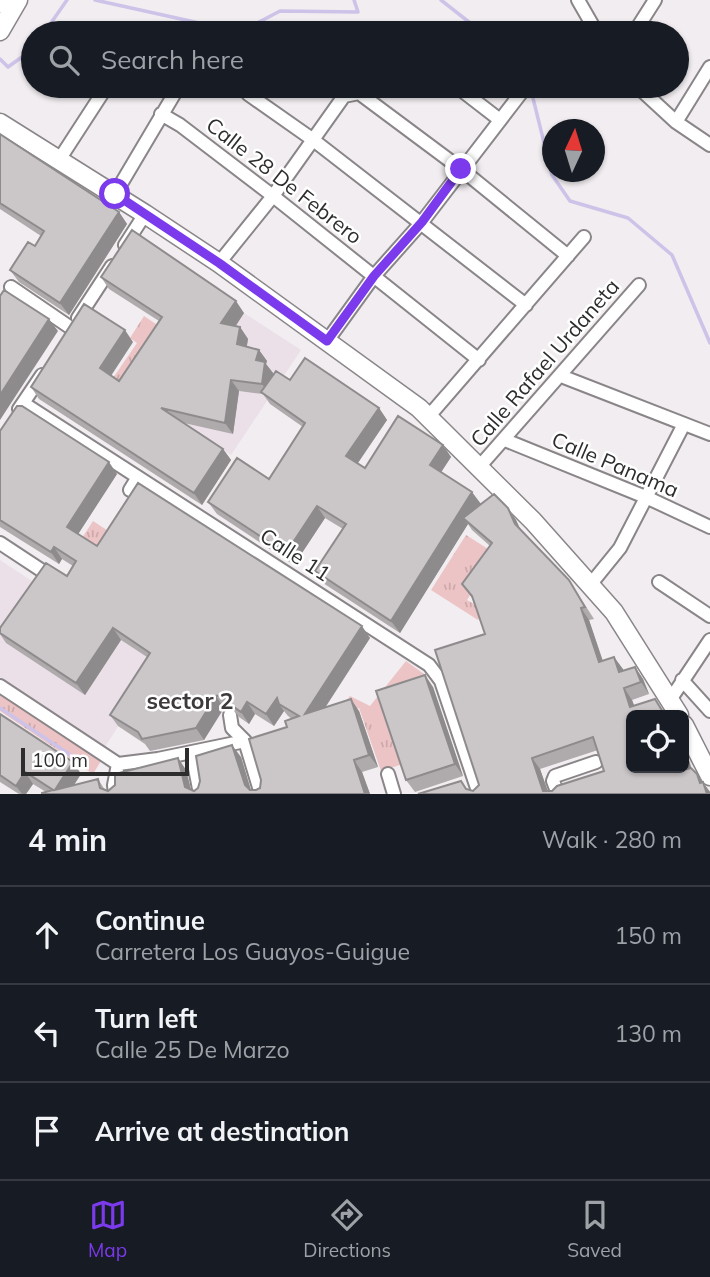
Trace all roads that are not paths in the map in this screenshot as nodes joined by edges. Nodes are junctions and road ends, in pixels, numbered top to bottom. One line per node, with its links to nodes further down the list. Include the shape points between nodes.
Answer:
1 (579, 0): 4 (street)
2 (655, 0): 5 (street)
3 (7, 3): 6 (main road)
4 (590, 21)
5 (642, 21)
6 (0, 31)
7 (710, 66): 18 (street)
8 (99, 98): 22 (street)
9 (171, 98): 16 (street)
10 (254, 98): 20 (street)
11 (343, 98): 20 (street)
12 (366, 98): 23 (street)
13 (472, 98): 17 (street)
14 (518, 98): 17 (street)
15 (651, 98): 18 (street)
16 (161, 114): 24 (street); 25 (street, Calle 28 De Febrero)
17 (500, 120): 23 (street)
18 (676, 122): 21 (street)
19 (1, 123): 22 (main road)
20 (313, 139): 25 (street); 27 (street)
21 (710, 145)
22 (60, 160): 24 (main road)
23 (461, 169): 27 (street); 29 (street)
24 (115, 194): 26 (main road)
25 (273, 196): 30 (street); 31 (street, Calle 28 De Febrero)
26 (145, 214): 30 (main road); 33 (street, via 68,333)
27 (422, 222): 31 (street); 34 (street)
28 (584, 237): 29 (street)
29 (568, 256): 34 (street)
30 (219, 263): 35 (main road)
31 (374, 276): 35 (street); 37 (street, Calle 28 De Febrero)
32 (639, 285): 38 (street, Calle Rafael Urdaneta)
33 (11, 287)
34 (526, 305): 37 (street)
35 (327, 341): 41 (main road)
36 (51, 360): 39 (street)
37 (479, 360): 41 (street)
38 (561, 376): 42 (street); 44 (street, Calle Rafael Urdaneta)
39 (23, 403): 40 (street); 46 (street, Calle 11)
40 (16, 415)
41 (429, 416): 45 (main road)
42 (684, 424): 43 (street); 48 (street)
43 (710, 434)
44 (505, 440): 45 (street, Calle Rafael Urdaneta); 48 (street, Calle Panama)
45 (480, 466): 53 (main road)
46 (138, 477): 47 (street); 68 (street, Calle 11, via 206,513 436,672)
47 (130, 490)
48 (648, 498): 49 (street, Calle Panama); 53 (street, via 620,548)
49 (710, 527)
50 (0, 543): 51 (street)
51 (44, 572)
52 (659, 582): 54 (street)
53 (590, 585): 58 (main road, via 614,613)
54 (710, 616)
55 (710, 640): 56 (street)
56 (682, 680): 58 (street); 59 (street)
57 (0, 686): 65 (street)
58 (674, 708)
59 (710, 711)
60 (230, 715): 62 (street, via 232,728)
61 (689, 735): 67 (main road)
62 (246, 741): 63 (street); 71 (street)
63 (192, 753): 65 (street); 70 (street)
64 (596, 762): 73 (street, via 555,776)
65 (118, 764): 69 (street)
66 (388, 774): 72 (street)
67 (710, 776)
68 (472, 787)
69 (115, 794)
70 (200, 794)
71 (261, 794)
72 (394, 794)
73 (558, 794)

